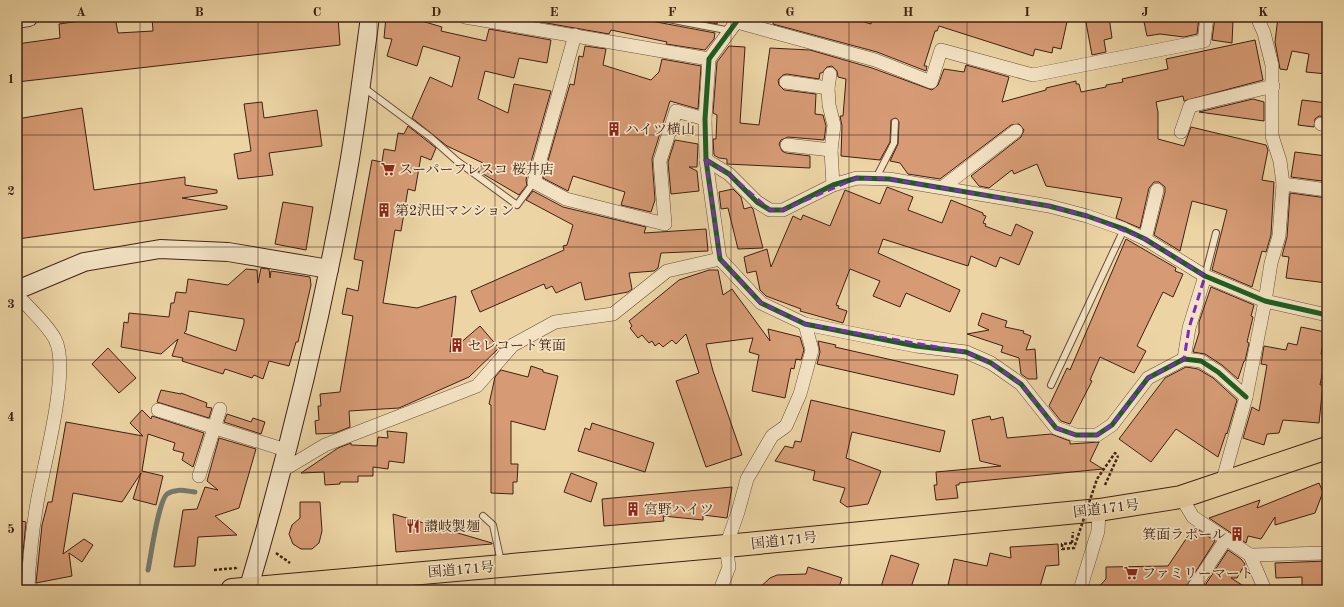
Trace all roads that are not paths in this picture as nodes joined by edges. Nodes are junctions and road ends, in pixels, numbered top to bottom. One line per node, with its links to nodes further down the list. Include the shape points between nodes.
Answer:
1 (29, 17): 7 (street)
2 (370, 17): 13 (street)
3 (465, 17): 9 (street)
4 (658, 17): 8 (lane)
5 (1207, 17): 8 (street, via 1204,41 1032,75 941,50 931,82 875,60)
6 (1256, 17): 14 (street, via 1264,33 1272,65)
7 (17, 19)
8 (736, 23): 10 (street)
9 (575, 35): 10 (street); 24 (street)
10 (709, 59): 16 (street)
11 (830, 74): 15 (street)
12 (786, 82): 15 (street)
13 (360, 84): 24 (lane, via 516,205); 34 (street, via 348,168)
14 (1273, 86): 19 (street, via 1190,106); 25 (street, via 1272,136 1280,161)
15 (828, 88): 21 (street, via 834,125)
16 (706, 119): 22 (street); 24 (street, via 676,111 660,161 665,224 566,198)
17 (895, 122): 23 (lane, via 894,143)
18 (1016, 131): 27 (street)
19 (1181, 132)
20 (787, 145): 21 (street)
21 (831, 150): 26 (street)
22 (706, 160): 26 (street, via 729,174 757,202 770,210 783,210); 33 (street)
23 (876, 178): 26 (street, via 857,178); 27 (street)
24 (534, 182)
25 (1283, 184): 29 (street); 38 (street, via 1278,236 1270,263)
26 (833, 185)
27 (943, 188): 30 (street, via 1049,206)
28 (1157, 190): 32 (street)
29 (1327, 190)
30 (1124, 229): 32 (street); 42 (lane)
31 (1216, 233): 35 (lane)
32 (1145, 239): 35 (street)
33 (720, 259): 40 (street, via 760,303); 49 (street, via 667,270 613,314 555,322 513,345 477,386 325,445)
34 (329, 269): 36 (street, via 228,252 160,248 84,262); 48 (street, via 305,379)
35 (1205, 276): 38 (street); 41 (street, via 1189,328)
36 (17, 290)
37 (17, 300): 62 (street, via 24,302 55,339 61,360 60,385 29,554)
38 (1265, 301): 39 (street); 43 (street)
39 (1327, 315)
40 (805, 324): 41 (street, via 916,346 966,352 990,363 1021,384 1056,428 1076,435 1097,435 1112,425 1148,378); 56 (street, via 812,350 800,394 786,426 772,436 747,479)
41 (1184, 359): 43 (street, via 1201,361 1218,372)
42 (1051, 385)
43 (1246, 397): 51 (street)
44 (220, 409): 46 (street)
45 (158, 410): 46 (street)
46 (214, 428): 48 (street); 50 (street)
47 (1327, 448): 51 (highway, 国道171号)
48 (286, 450): 49 (street)
49 (280, 472): 61 (street)
50 (199, 476)
51 (1222, 484): 52 (highway, 国道171号)
52 (1181, 497): 53 (highway, 国道171号); 55 (street, via 1193,517)
53 (1099, 510): 56 (highway, 国道171号); 64 (street, via 1098,531)
54 (482, 516): 59 (lane, via 493,526)
55 (1226, 539): 58 (street); 65 (street)
56 (726, 546): 59 (highway, 国道171号); 63 (street, via 728,567)
57 (1327, 553): 58 (street)
58 (1250, 555): 66 (street)
59 (502, 566): 60 (highway, 国道171号)
60 (302, 587): 61 (highway, 国道171号)
61 (243, 589)
62 (28, 590)
63 (720, 590)
64 (1080, 590)
65 (1192, 590)
66 (1265, 590)

